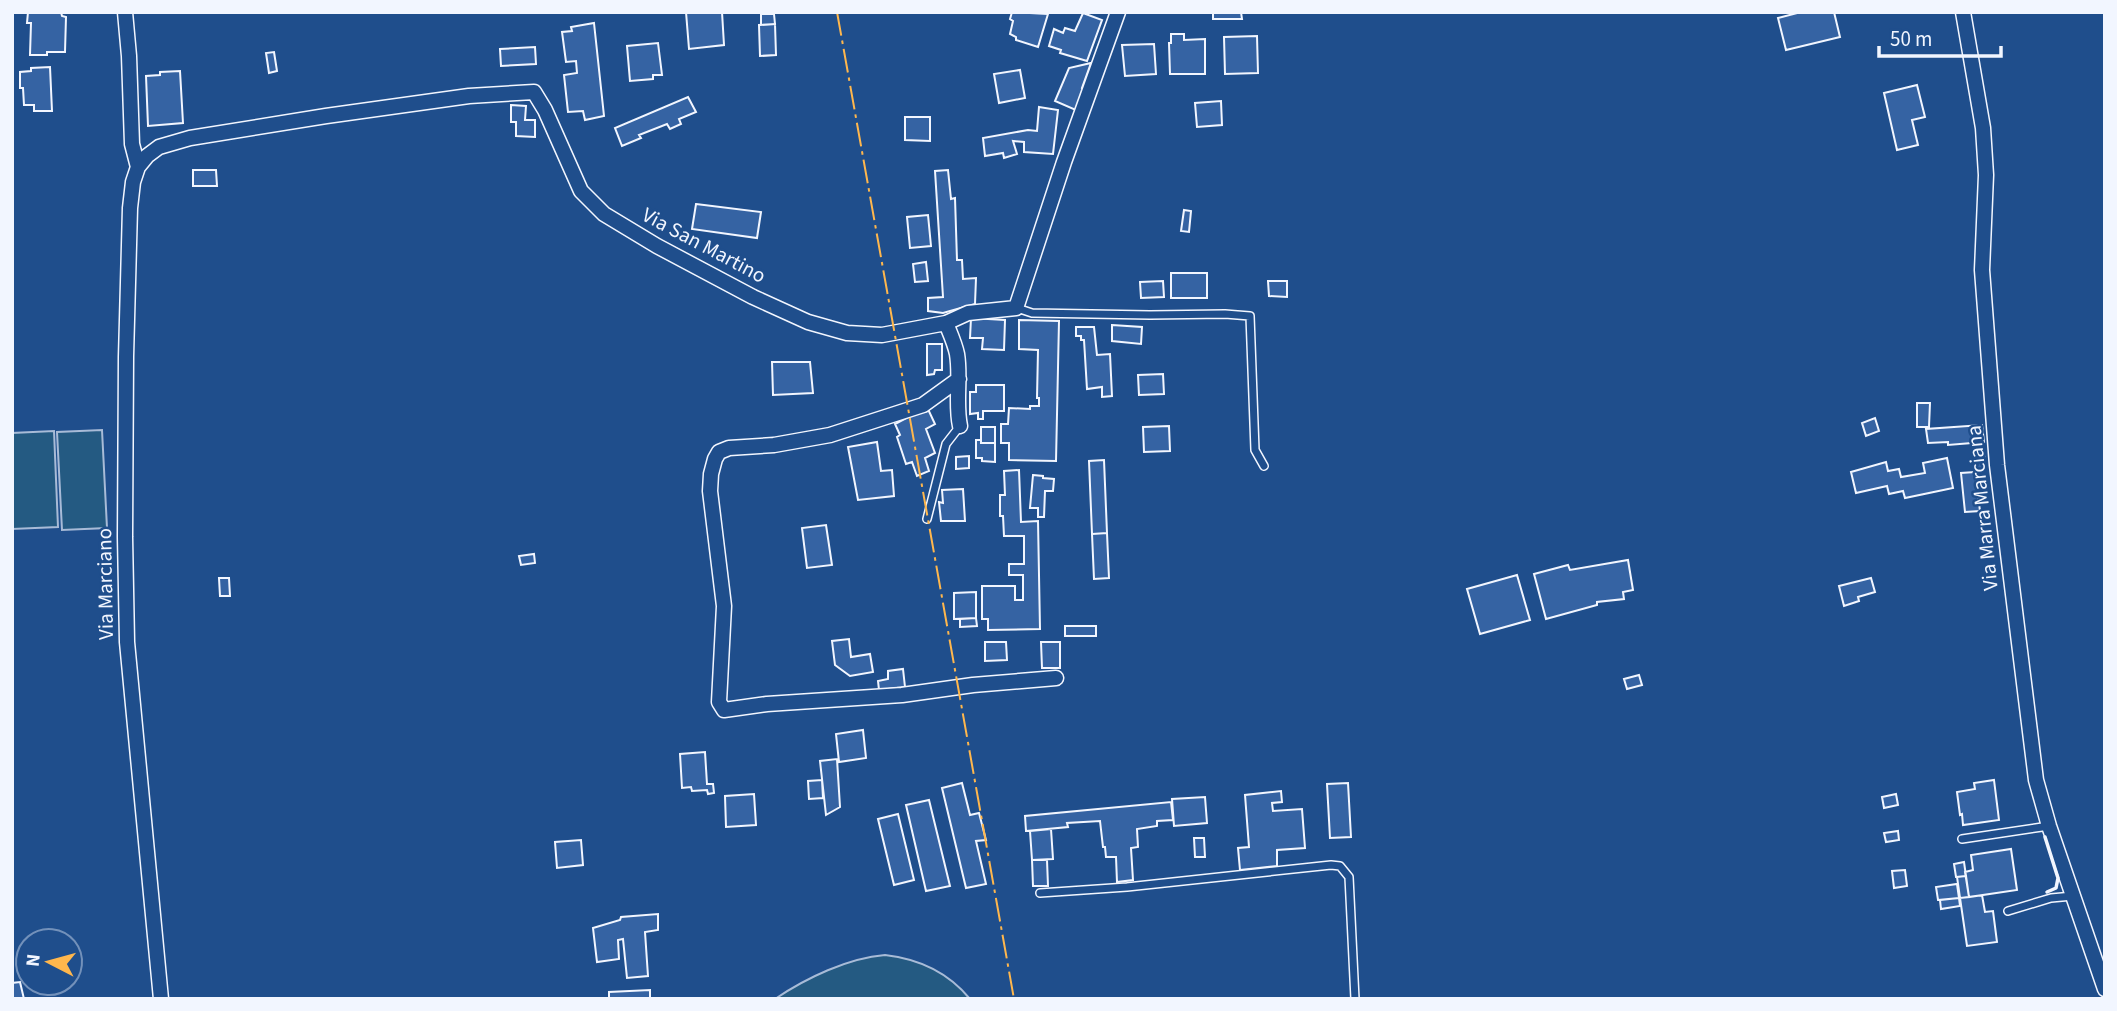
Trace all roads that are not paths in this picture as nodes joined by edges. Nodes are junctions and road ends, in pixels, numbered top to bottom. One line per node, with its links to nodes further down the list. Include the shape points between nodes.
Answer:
1 (125, 12): 4 (street, via 132,144)
2 (1118, 12): 5 (street)
3 (1964, 12): 12 (street, Via Marra Marciana, via 1983,128 1983,270 1997,465 2036,780)
4 (138, 167): 6 (street, Via San Martino, via 159,147 190,138 469,96 534,92 581,191 604,214 657,246 753,297 808,322 847,333 882,335); 18 (street, Via Marciano, via 130,208 126,357 127,642)
5 (1016, 308): 6 (street, Via San Martino, via 968,313); 9 (lane, via 1032,313 1250,316 1255,450)
6 (946, 323): 7 (street, via 957,352)
7 (959, 379): 8 (street); 11 (street, via 923,405 830,435 719,452 710,491 724,606 720,707 902,695)
8 (960, 426): 10 (lane, via 946,444)
9 (1264, 466)
10 (927, 519)
11 (1056, 678)
12 (2049, 826): 13 (lane); 15 (street, Via Marra Marciana)
13 (1962, 839)
14 (1040, 892): 19 (lane, via 1336,865 1349,877)
15 (2073, 896): 16 (lane); 17 (street, Via Marra Marciana)
16 (2008, 911)
17 (2105, 989)
18 (161, 999)
19 (1355, 999)

